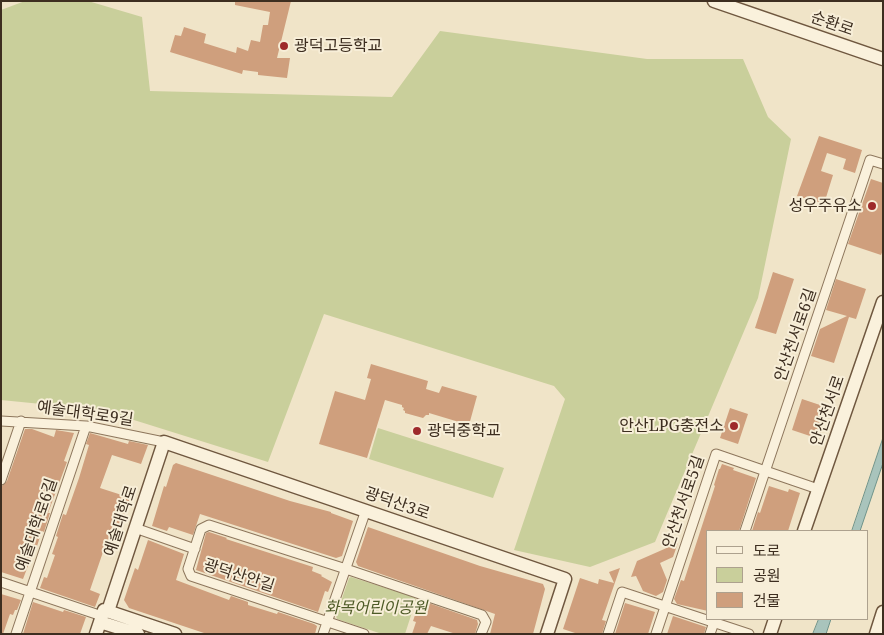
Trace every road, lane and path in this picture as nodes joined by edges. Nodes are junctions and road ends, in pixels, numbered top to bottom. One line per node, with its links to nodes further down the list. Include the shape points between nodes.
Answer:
1 (714, 1): 2 (street, 순환로)
2 (883, 59)
3 (883, 164): 9 (street, 안산천서로6길, via 870,160)
4 (883, 302): 11 (street, 안산천서로)
5 (1, 421): 6 (street, 예술대학로9길)
6 (21, 421): 7 (street, 예술대학로9길); 10 (street)
7 (86, 426): 8 (street, 예술대학로9길); 19 (street, 예술대학로6길)
8 (164, 442): 12 (street, 광덕산3로); 13 (street, 예술대학로)
9 (766, 471): 11 (street, 안산천서로5길); 14 (street, 안산천서로6길); 20 (street, 안산천서로5길, via 716,454)
10 (1, 480)
11 (818, 489): 15 (street, 안산천서로)
12 (366, 510): 17 (street); 33 (street, 광덕산3로, via 565,579)
13 (136, 528): 16 (street); 25 (street, 예술대학로)
14 (745, 530)
15 (804, 530)
16 (195, 549): 17 (street, 광덕산안길, via 202,529 209,525); 26 (street, 광덕산안길, via 188,569 191,576)
17 (346, 569): 26 (street); 32 (street, 광덕산안길, via 482,615 486,622)
18 (1, 582): 19 (street)
19 (30, 592): 25 (street); 27 (street, 예술대학로6길)
20 (665, 605): 22 (street); 34 (street, via 622,592); 35 (street, 안산천서로5길)
21 (883, 612): 39 (street)
22 (706, 617)
23 (715, 620): 36 (street); 37 (street)
24 (775, 620): 38 (street)
25 (105, 621): 28 (street); 29 (street)
26 (327, 621): 30 (street); 31 (street, 광덕산안길)
27 (16, 634)
28 (138, 634)
29 (175, 634)
30 (323, 634)
31 (364, 634)
32 (482, 634)
33 (547, 634)
34 (608, 634)
35 (656, 634)
36 (710, 634)
37 (749, 634)
38 (770, 634)
39 (876, 634)

